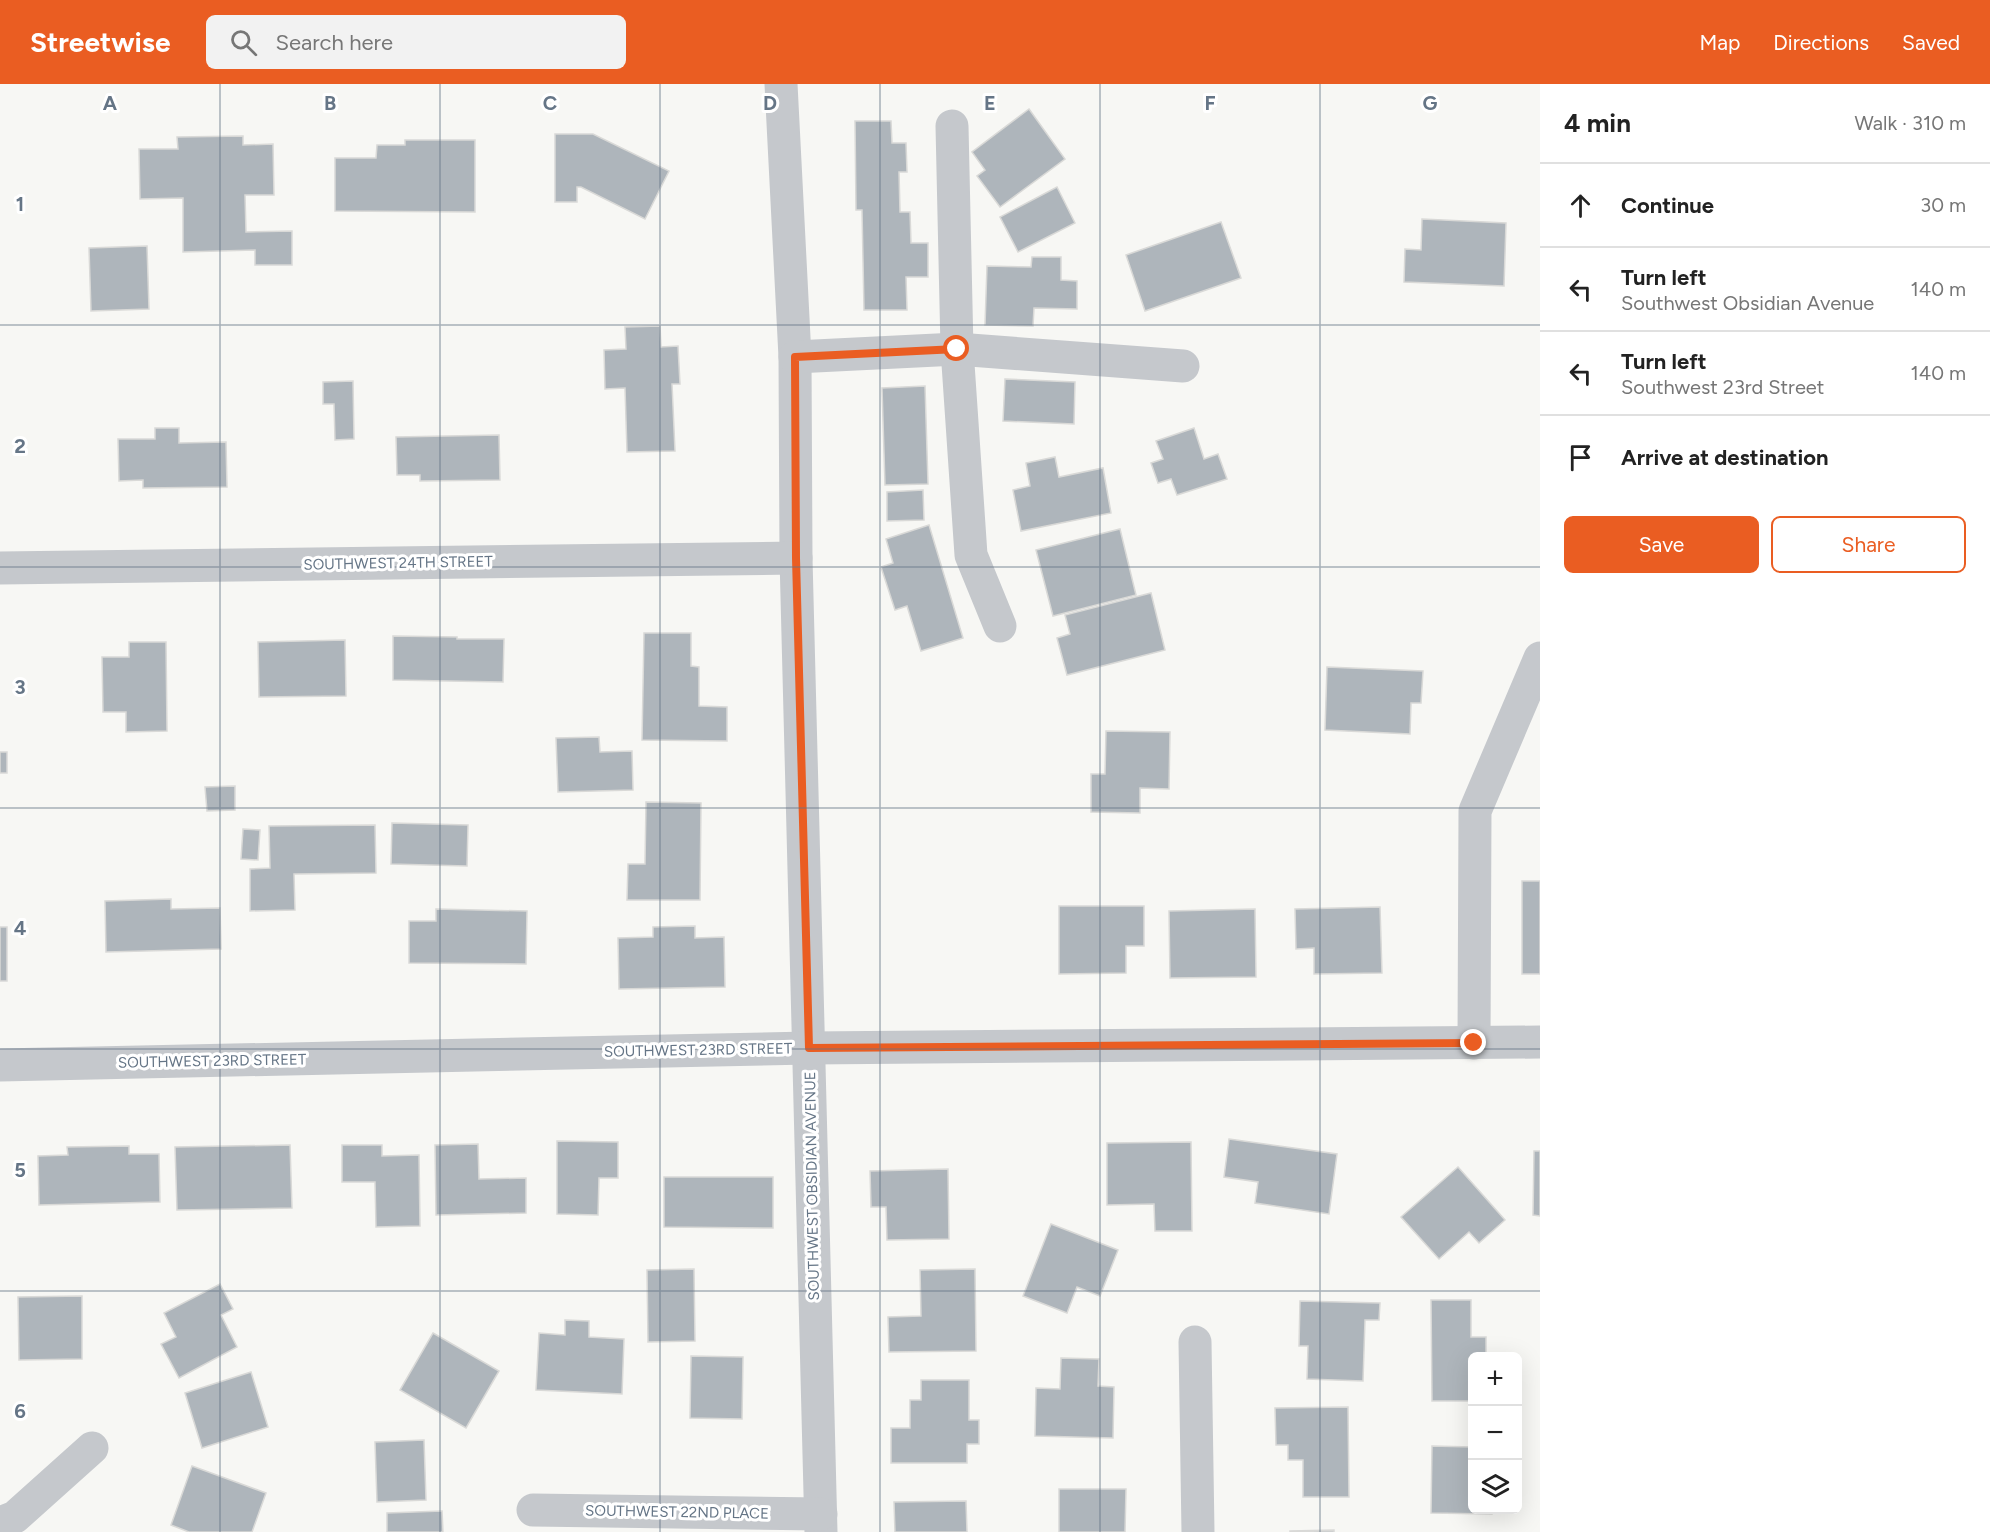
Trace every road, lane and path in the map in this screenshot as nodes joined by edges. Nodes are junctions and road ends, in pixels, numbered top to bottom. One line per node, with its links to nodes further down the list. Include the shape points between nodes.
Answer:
1 (781, 84): 4 (street, SOUTHWEST OBSIDIAN AVENUE)
2 (952, 126): 3 (street)
3 (957, 349): 4 (street); 5 (street); 8 (street, via 971,555)
4 (795, 357): 6 (street, SOUTHWEST OBSIDIAN AVENUE)
5 (1183, 366)
6 (796, 558): 7 (street, SOUTHWEST 24TH STREET); 12 (street, SOUTHWEST OBSIDIAN AVENUE)
7 (0, 568)
8 (1000, 626)
9 (1540, 658): 11 (street, via 1475,811)
10 (1540, 1042): 11 (street, SOUTHWEST 23RD STREET)
11 (1474, 1043): 12 (street, SOUTHWEST 23RD STREET)
12 (809, 1048): 13 (street, SOUTHWEST 23RD STREET); 18 (street, SOUTHWEST OBSIDIAN AVENUE)
13 (0, 1065)
14 (1195, 1342): 19 (street)
15 (92, 1448): 17 (street, via 15,1517)
16 (533, 1510): 18 (street, SOUTHWEST 22ND PLACE)
17 (0, 1523)
18 (821, 1523)
19 (1198, 1532)

